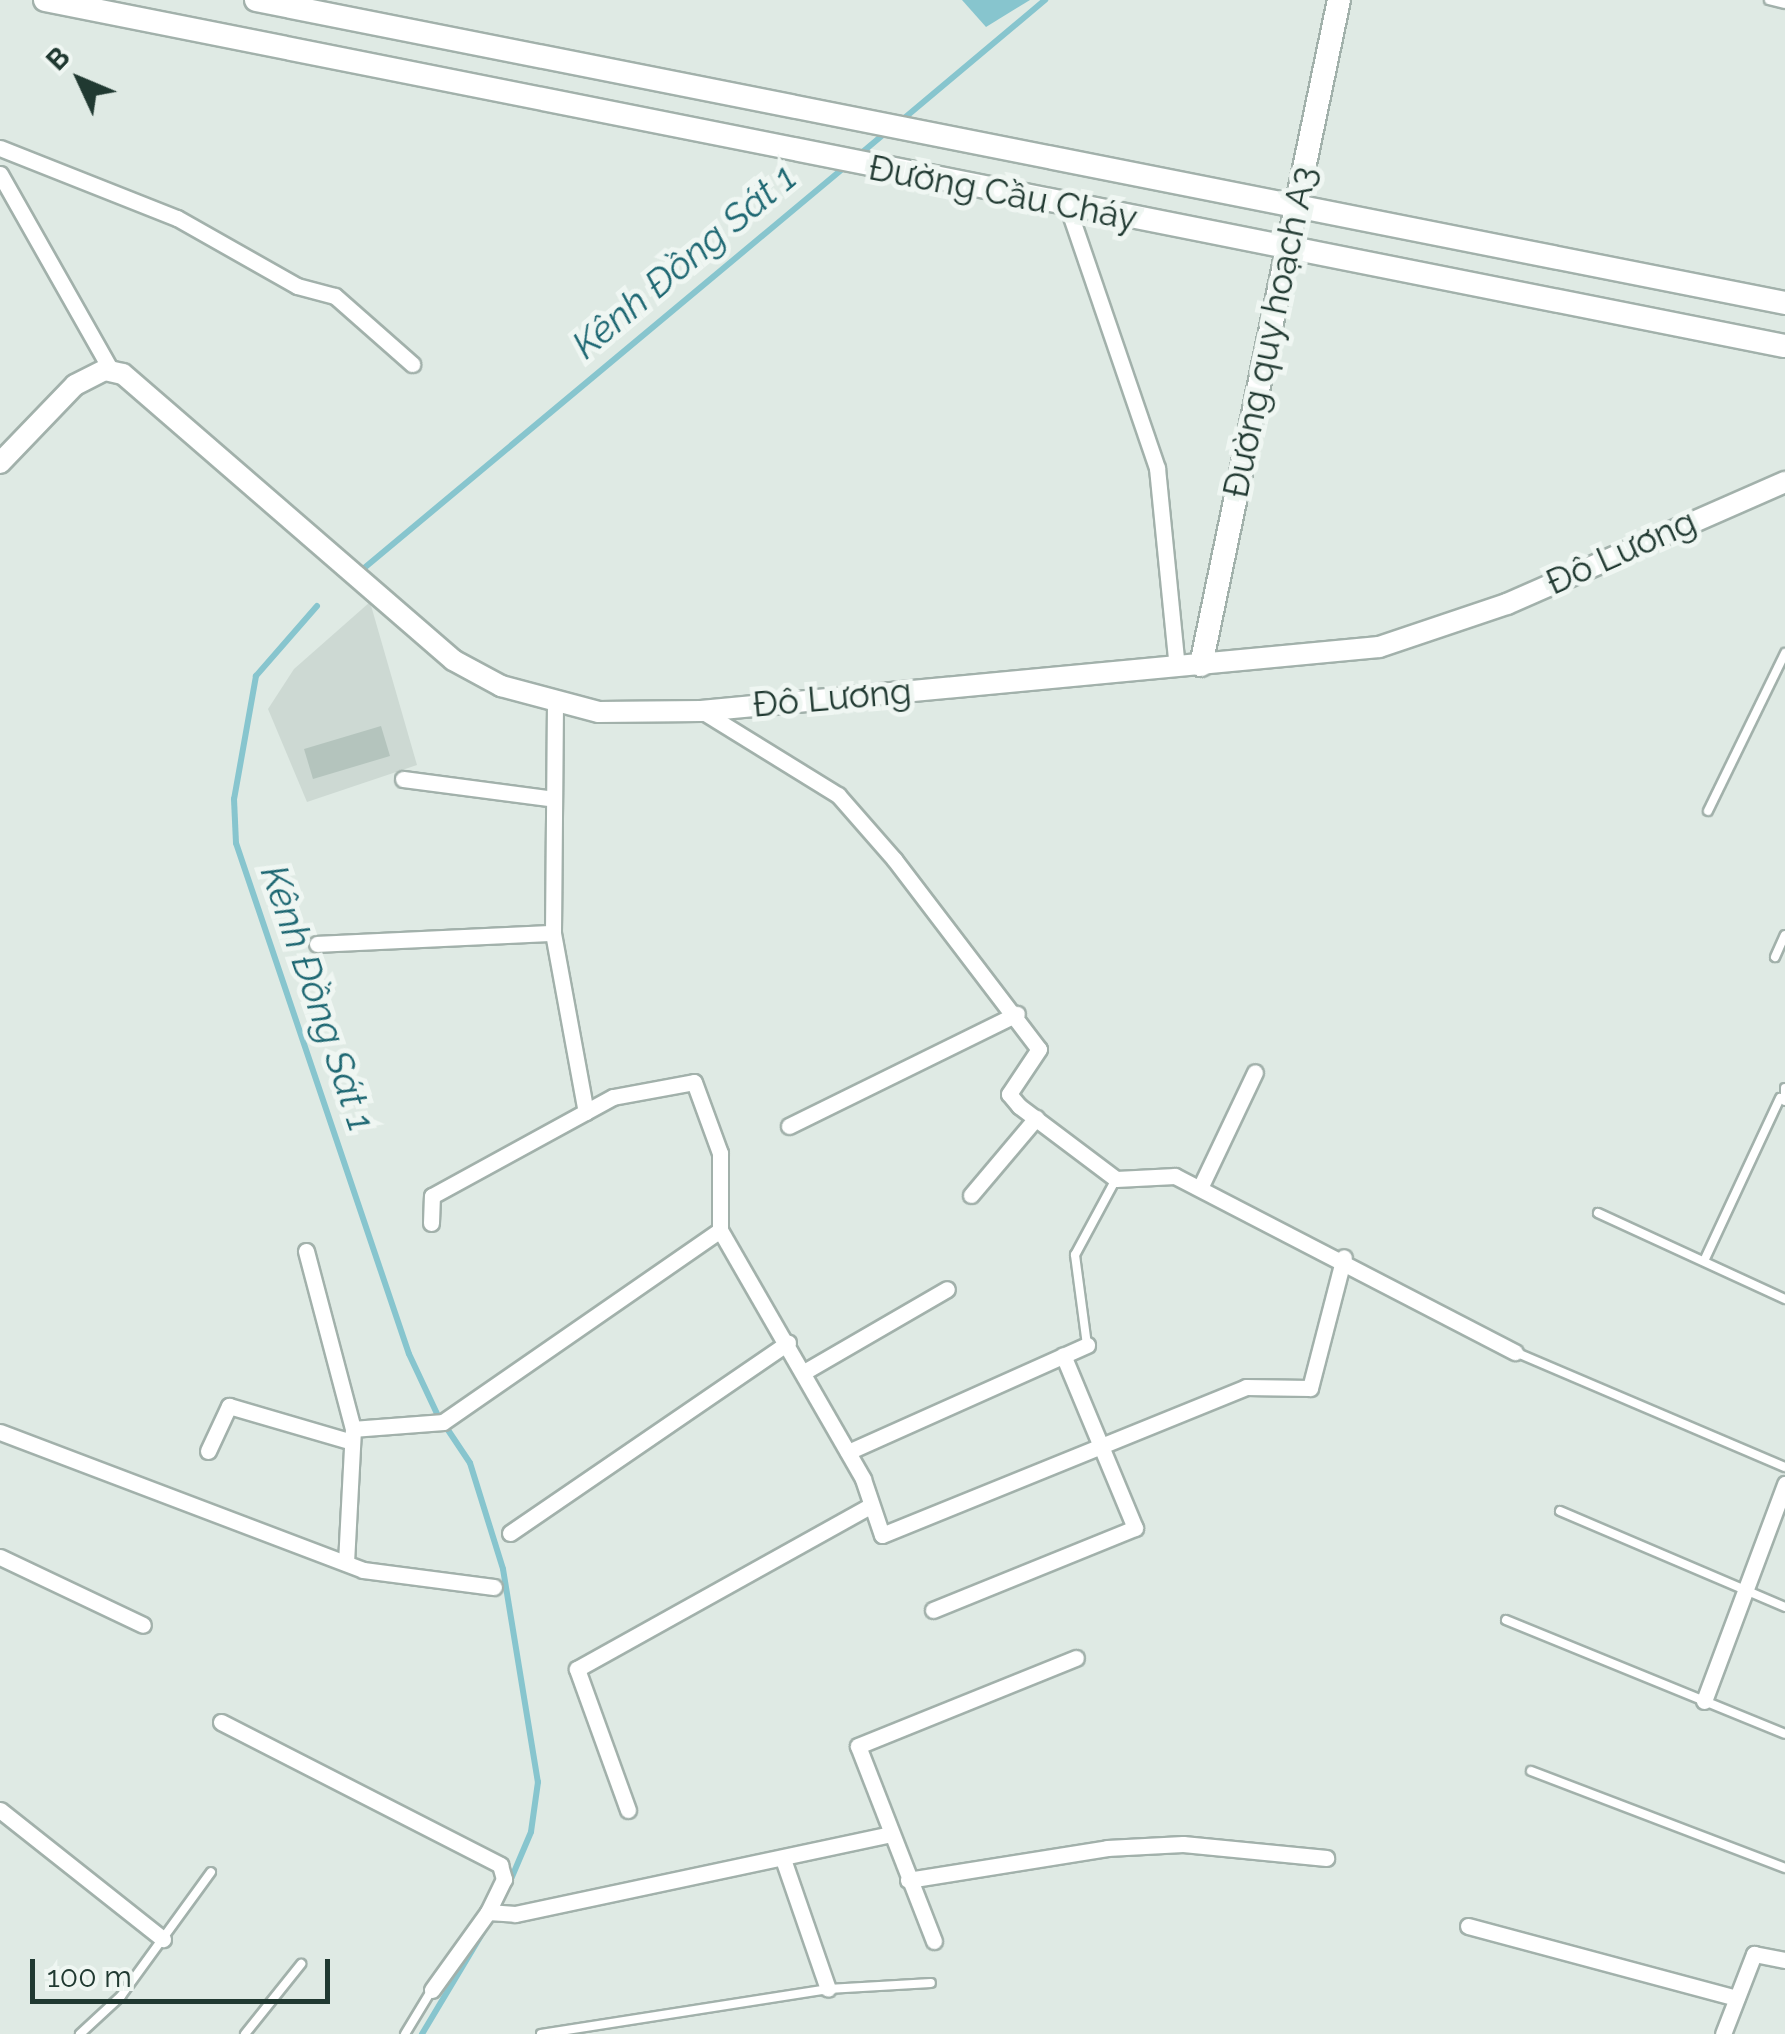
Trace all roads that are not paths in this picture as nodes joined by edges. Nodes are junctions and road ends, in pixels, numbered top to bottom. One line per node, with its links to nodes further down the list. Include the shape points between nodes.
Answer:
1 (46, 0): 6 (main road, Đường Cầu Cháy)
2 (256, 0): 9 (main road, Đường Cầu Cháy)
3 (1339, 0): 9 (main road, Đường quy hoạch A3)
4 (1769, 0): 5 (lane)
5 (1785, 4)
6 (134, 9): 10 (main road, Đường Cầu Cháy)
7 (0, 148): 14 (street, via 177,218 297,286 335,296)
8 (0, 174): 15 (street)
9 (1296, 201): 11 (main road, Đường quy hoạch A3); 12 (main road, Đường Cầu Cháy)
10 (1067, 205): 11 (main road, Đường Cầu Cháy); 19 (street, via 1157,468)
11 (1288, 248): 13 (main road, Đường Cầu Cháy); 19 (main road, Đường quy hoạch A3)
12 (1785, 304)
13 (1785, 346)
14 (412, 364)
15 (112, 372): 16 (street, via 74,384); 20 (street, Đô Lương, via 146,384 428,642 500,686)
16 (0, 463)
17 (1785, 482): 19 (street, Đô Lương, via 1424,635)
18 (1785, 653): 24 (lane)
19 (1189, 666): 21 (street, Đô Lương)
20 (555, 703): 21 (street, Đô Lương); 23 (street)
21 (701, 710): 29 (street, via 853,808)
22 (402, 779): 23 (street)
23 (548, 798): 25 (street)
24 (1708, 811)
25 (553, 933): 27 (street); 33 (street)
26 (1785, 935): 28 (lane)
27 (317, 944)
28 (1775, 957)
29 (1016, 1014): 34 (street, via 1039,1049 1009,1094); 35 (street)
30 (1255, 1072): 37 (street)
31 (1785, 1088): 32 (lane)
32 (1782, 1100): 44 (lane)
33 (586, 1112): 40 (street, via 432,1196); 41 (street, via 645,1084 694,1082 720,1153)
34 (1036, 1118): 36 (street); 38 (street)
35 (789, 1126)
36 (1116, 1179): 37 (street, via 1158,1170); 48 (lane, via 1075,1255)
37 (1200, 1188): 43 (street)
38 (972, 1196)
39 (1598, 1213): 44 (lane)
40 (431, 1223)
41 (720, 1230): 47 (street); 53 (street, via 443,1422)
42 (306, 1251): 53 (street)
43 (1344, 1257): 49 (street); 54 (street, via 1313,1386 1246,1387)
44 (1704, 1260): 46 (lane)
45 (947, 1289): 51 (street)
46 (1785, 1299)
47 (788, 1343): 51 (street); 61 (street)
48 (1087, 1345): 50 (street)
49 (1515, 1352): 57 (lane)
50 (1063, 1355): 54 (street); 56 (street)
51 (804, 1372): 56 (street)
52 (0, 1432): 63 (street)
53 (352, 1436): 55 (street, via 229,1406); 63 (street)
54 (1106, 1447): 59 (street, via 888,1535 876,1532); 67 (street, via 1132,1532)
55 (208, 1451)
56 (848, 1452): 59 (street)
57 (1785, 1467)
58 (1785, 1484): 65 (street)
59 (866, 1508): 76 (street, via 577,1669)
60 (1560, 1511): 65 (lane)
61 (510, 1533)
62 (0, 1557): 69 (street)
63 (346, 1563): 64 (street)
64 (494, 1587)
65 (1750, 1592): 66 (lane); 71 (street)
66 (1785, 1607)
67 (933, 1610)
68 (1506, 1620): 71 (lane)
69 (144, 1625)
70 (1076, 1658): 77 (street, via 858,1746)
71 (1704, 1701): 73 (lane)
72 (220, 1722): 83 (street, via 492,1858 504,1879)
73 (1785, 1734)
74 (1530, 1770): 80 (lane)
75 (0, 1810): 85 (street)
76 (628, 1810)
77 (887, 1834): 79 (street); 82 (street)
78 (1326, 1858): 82 (street, via 1183,1844)
79 (784, 1862): 83 (street, via 515,1914); 90 (street)
80 (1785, 1868)
81 (211, 1872): 85 (lane)
82 (908, 1880): 86 (street)
83 (490, 1912): 91 (street)
84 (1468, 1926): 92 (street)
85 (163, 1939): 93 (lane)
86 (934, 1941)
87 (1785, 1960): 92 (street, via 1754,1954)
88 (301, 1964): 94 (lane)
89 (931, 1982): 90 (lane)
90 (828, 1988): 96 (lane)
91 (432, 1990): 95 (lane)
92 (1737, 1998): 97 (street)
93 (80, 2034)
94 (244, 2034)
95 (405, 2034)
96 (541, 2034)
97 (1722, 2034)

